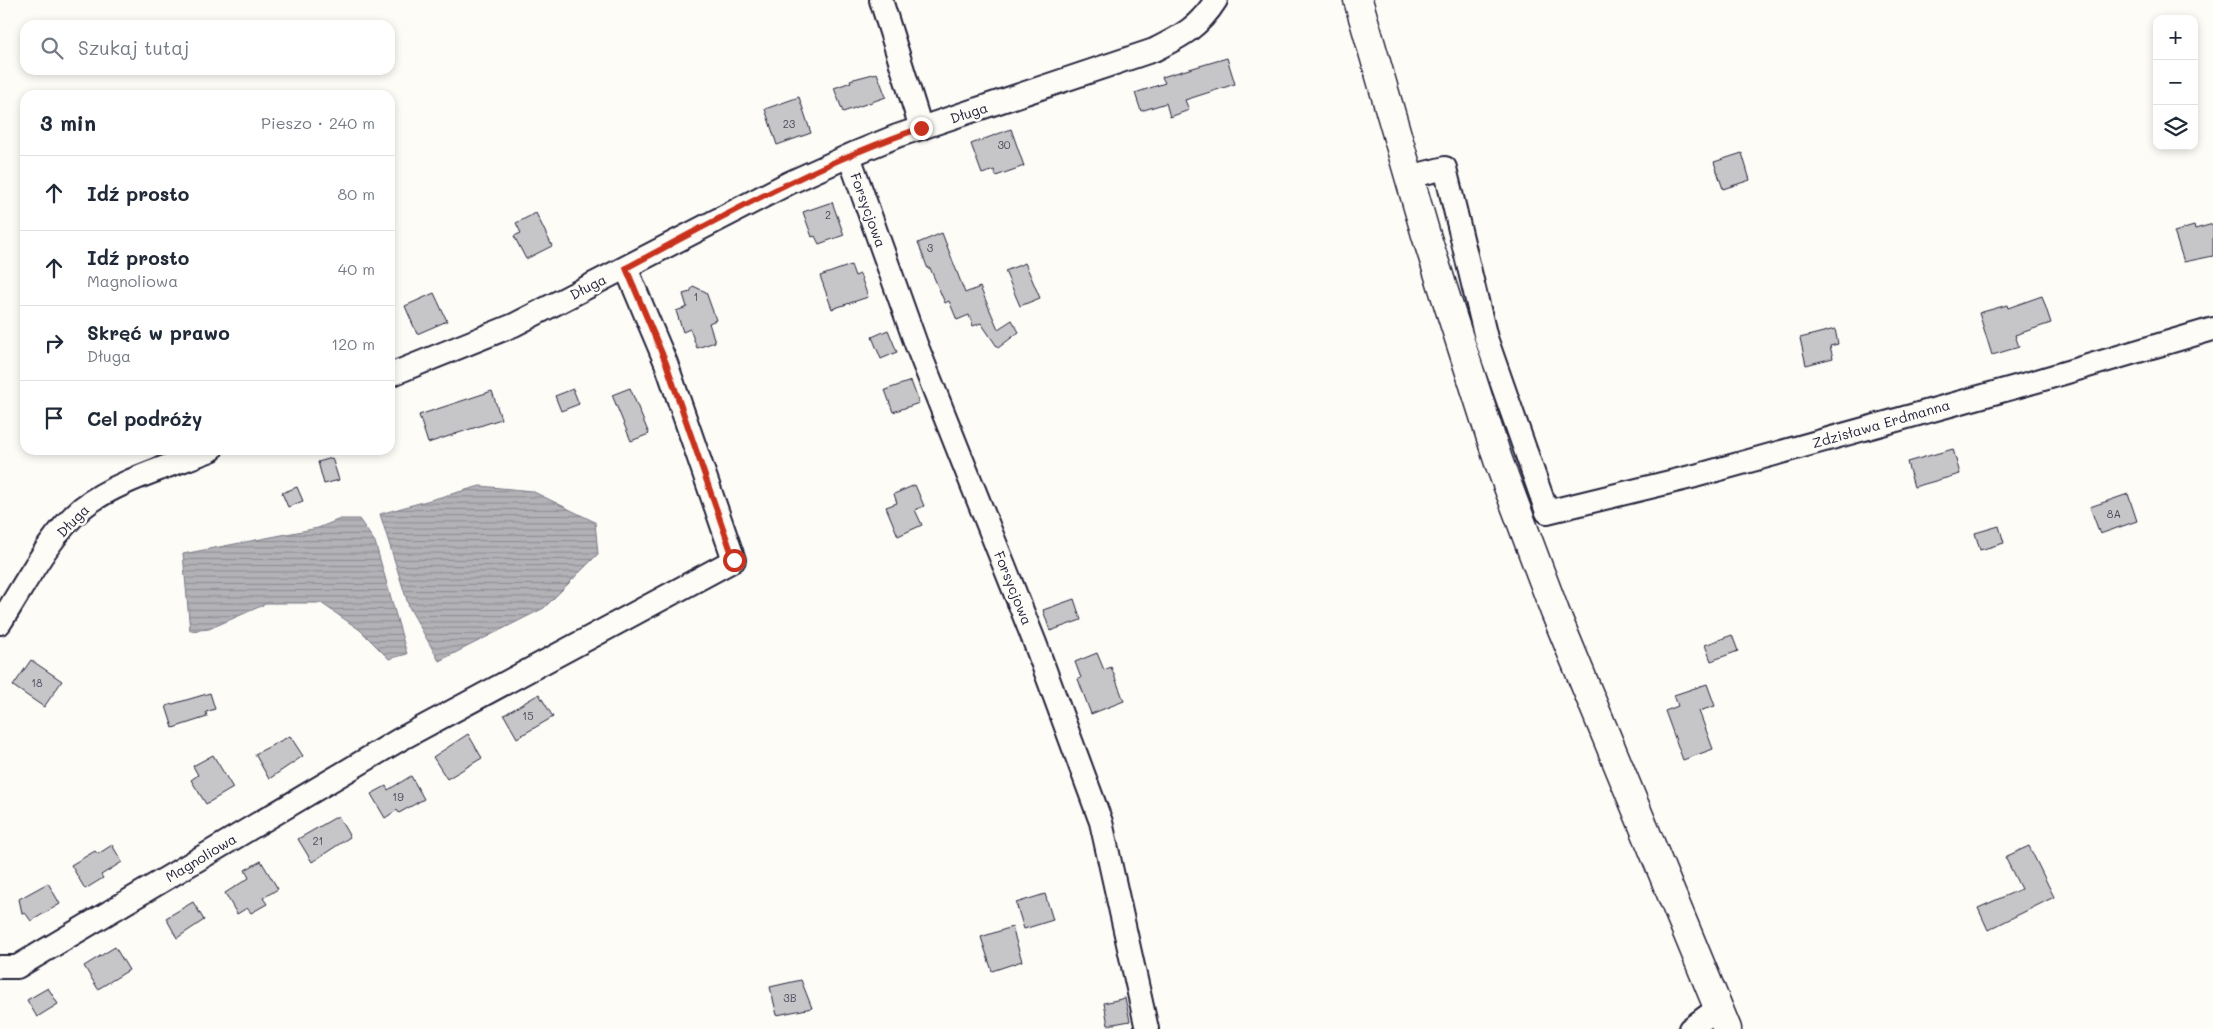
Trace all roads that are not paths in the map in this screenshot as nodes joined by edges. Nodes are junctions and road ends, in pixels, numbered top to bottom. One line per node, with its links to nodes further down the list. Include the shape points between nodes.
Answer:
1 (882, 0): 4 (street)
2 (1216, 0): 4 (street, Długa, via 1189,32 1154,50)
3 (1358, 0): 6 (main road)
4 (921, 128): 5 (street, Długa)
5 (849, 156): 7 (street, Długa, via 789,183); 14 (street, Forsycjowa, via 916,344 1036,643 1101,822)
6 (1409, 178): 8 (street, Zdzisława Erdmanna, via 1445,168 1486,338 1547,512 1695,476); 13 (main road, via 1498,460 1555,612)
7 (626, 268): 9 (street, Długa, via 514,325); 12 (street, Magnoliowa, via 666,363 734,560 399,740 17,967)
8 (2213, 329)
9 (395, 373)
10 (199, 455): 11 (street, Długa, via 132,482 83,508 60,533)
11 (0, 623)
12 (0, 967)
13 (1722, 1019): 15 (street)
14 (1148, 1029)
15 (1690, 1029)

